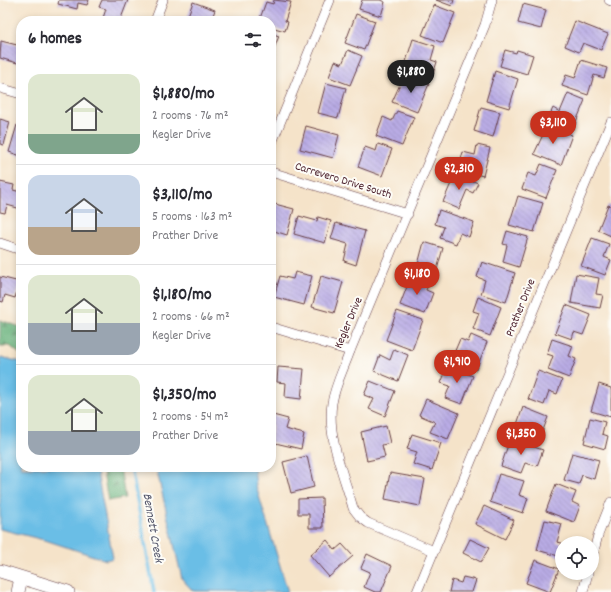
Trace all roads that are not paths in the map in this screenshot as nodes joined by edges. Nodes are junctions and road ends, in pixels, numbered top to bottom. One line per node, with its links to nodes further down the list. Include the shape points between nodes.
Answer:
1 (163, 0): 4 (street)
2 (330, 0): 8 (street)
3 (492, 0): 10 (street, Kegler Drive, via 485,25)
4 (157, 16)
5 (0, 88): 6 (street)
6 (16, 93)
7 (611, 122): 17 (street, Prather Drive)
8 (276, 133)
9 (276, 174): 10 (street, Carrevero Drive South)
10 (408, 214): 14 (street, Kegler Drive)
11 (0, 243): 12 (street)
12 (16, 248)
13 (276, 329): 14 (street)
14 (350, 351): 17 (street, Kegler Drive, via 336,388 331,417 332,435 354,508 368,523)
15 (611, 502): 16 (street)
16 (598, 536)
17 (434, 550): 23 (street, Prather Drive)
18 (0, 571): 19 (main road)
19 (21, 578): 21 (main road); 22 (main road)
20 (586, 580): 24 (street)
21 (18, 592)
22 (68, 592)
23 (417, 592)
24 (583, 592)

